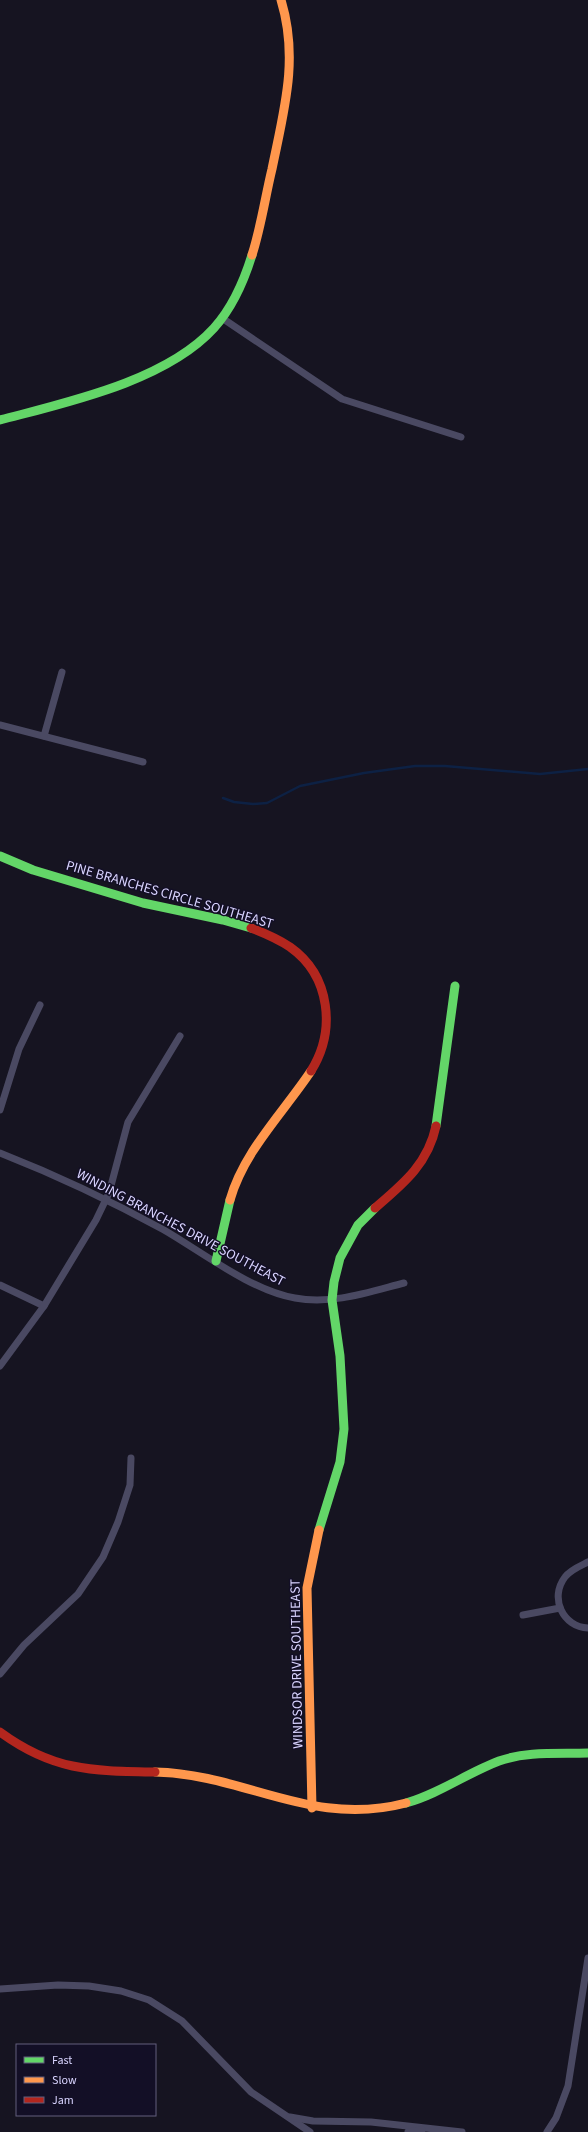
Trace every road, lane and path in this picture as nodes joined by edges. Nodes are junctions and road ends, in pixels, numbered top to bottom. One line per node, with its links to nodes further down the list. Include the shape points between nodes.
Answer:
1 (281, 0): 2 (street, via 291,53 288,92 256,241 241,283)
2 (222, 318): 3 (street, via 206,337 185,354 150,375); 4 (street, via 342,399)
3 (0, 420)
4 (461, 437)
5 (62, 672): 7 (street)
6 (0, 725): 7 (street)
7 (44, 736): 8 (street)
8 (143, 762)
9 (0, 856): 16 (street, PINE BRANCHES CIRCLE SOUTHEAST, via 37,872 130,899 269,934 302,956 317,978 326,1002 327,1014 321,1052 236,1181)
10 (455, 986): 19 (street, WINDSOR DRIVE SOUTHEAST, via 434,1135 416,1170 407,1181 366,1216 351,1235 338,1265)
11 (40, 1005): 13 (street, via 19,1050)
12 (180, 1036): 15 (street, via 128,1122)
13 (0, 1110)
14 (0, 1153): 15 (street, WINDING BRANCHES DRIVE SOUTHEAST)
15 (106, 1200): 16 (street, WINDING BRANCHES DRIVE SOUTHEAST); 20 (street)
16 (216, 1261): 19 (street, WINDING BRANCHES DRIVE SOUTHEAST, via 282,1296 306,1300)
17 (404, 1283): 19 (street, WINDING BRANCHES DRIVE SOUTHEAST)
18 (0, 1285): 20 (street)
19 (332, 1300): 30 (street, WINDSOR DRIVE SOUTHEAST, via 340,1356 344,1429 340,1462 316,1541 307,1588)
20 (44, 1306): 21 (street)
21 (0, 1366)
22 (131, 1458): 27 (street, via 130,1485 103,1556 78,1594 24,1645)
23 (588, 1562): 24 (street, via 564,1578 558,1592)
24 (560, 1608): 25 (street); 26 (street, via 568,1621)
25 (523, 1615)
26 (588, 1628)
27 (0, 1674)
28 (0, 1732): 30 (street, via 38,1755 66,1765 93,1770 189,1774)
29 (588, 1753): 30 (street, via 531,1755 501,1761 439,1791 391,1806 349,1811)
30 (312, 1808)
31 (588, 1958): 38 (street, via 568,2086 556,2118)
32 (0, 1989): 33 (street, via 58,1985 89,1986 121,1991 149,2000 182,2021 242,2084)
33 (286, 2115): 34 (street, via 313,2121 371,2122); 35 (street)
34 (431, 2128): 36 (street); 37 (street)
35 (310, 2132)
36 (408, 2132)
37 (462, 2132)
38 (547, 2132)

